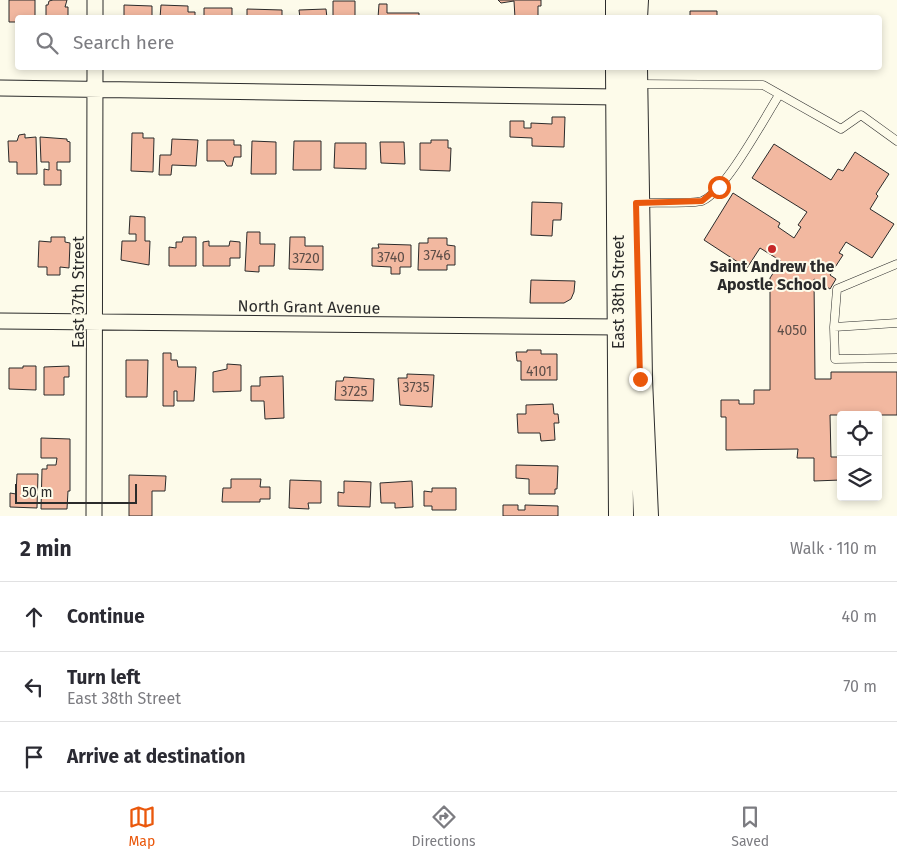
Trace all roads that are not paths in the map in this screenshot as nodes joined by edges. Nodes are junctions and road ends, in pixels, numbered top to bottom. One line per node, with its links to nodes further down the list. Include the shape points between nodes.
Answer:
1 (94, 0): 4 (street)
2 (618, 0): 5 (main road)
3 (636, 0): 6 (main road)
4 (95, 15)
5 (618, 15)
6 (635, 15)
7 (95, 70): 11 (street, East 37th Street)
8 (619, 70): 9 (main road, East 38th Street)
9 (629, 83): 11 (street); 12 (lane, via 763,85); 14 (main road, East 38th Street); 19 (main road, East 38th Street)
10 (0, 88): 11 (street)
11 (95, 89): 17 (street, East 37th Street)
12 (779, 95): 13 (lane, via 841,129 861,115); 14 (lane, via 719,187 702,201)
13 (897, 141)
14 (636, 203): 24 (main road, East 38th Street)
15 (897, 264): 20 (lane, via 837,288)
16 (0, 321): 17 (street, North Grant Avenue)
17 (96, 323): 19 (street, North Grant Avenue); 22 (street, East 37th Street)
18 (897, 323): 20 (lane)
19 (618, 327): 23 (main road, East 38th Street)
20 (834, 327): 21 (lane, via 835,359)
21 (897, 358)
22 (94, 516)
23 (621, 516)
24 (646, 516)

